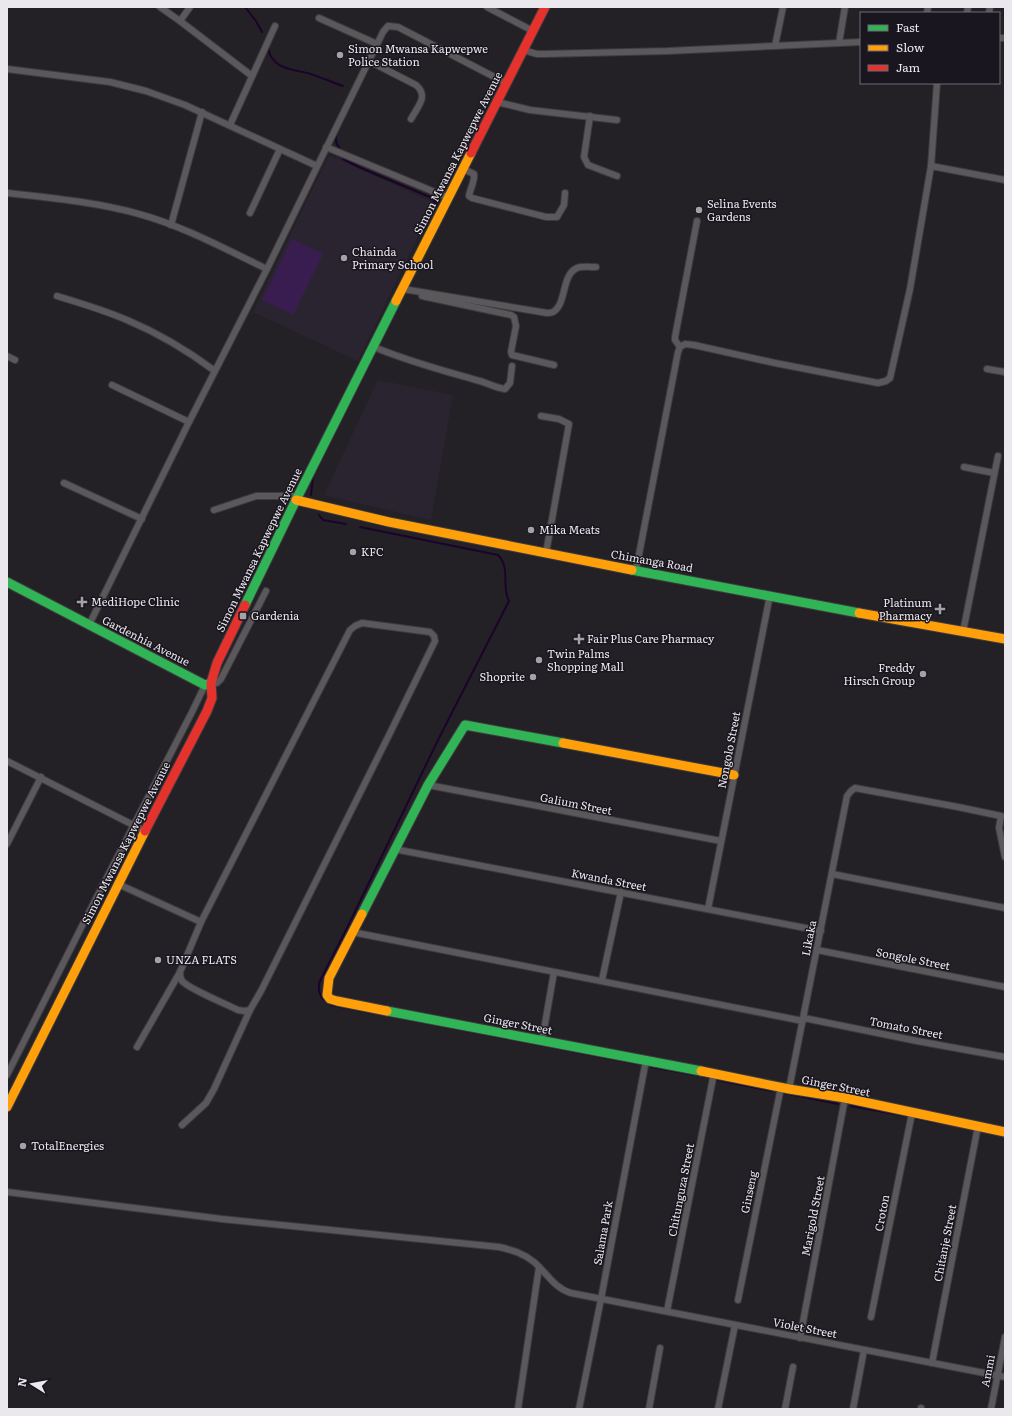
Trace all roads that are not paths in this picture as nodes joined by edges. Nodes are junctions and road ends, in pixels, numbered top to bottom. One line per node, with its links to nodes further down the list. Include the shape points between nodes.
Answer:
1 (160, 7): 8 (street)
2 (190, 7): 8 (street)
3 (486, 7): 10 (street)
4 (545, 7): 10 (street, Simon Mwansa Kapwepwe Avenue)
5 (784, 7): 14 (street)
6 (845, 7): 12 (street)
7 (319, 18): 13 (street)
8 (180, 21): 18 (street)
9 (275, 26): 18 (street)
10 (533, 31): 15 (street, Simon Mwansa Kapwepwe Avenue)
11 (860, 42): 12 (street)
12 (838, 43): 14 (street)
13 (377, 44): 16 (street); 19 (street, via 388,26 398,27)
14 (775, 46): 15 (street, via 544,54)
15 (523, 50): 19 (street, Simon Mwansa Kapwepwe Avenue)
16 (369, 61): 24 (street, via 421,89 423,94); 27 (street)
17 (7, 68): 22 (street, via 110,82 146,91)
18 (252, 76): 26 (street)
19 (506, 83): 21 (street, Simon Mwansa Kapwepwe Avenue)
20 (937, 84): 30 (street)
21 (497, 102): 23 (street, via 530,110); 31 (street, Simon Mwansa Kapwepwe Avenue)
22 (202, 112): 26 (street); 39 (street)
23 (590, 116): 25 (street); 32 (street, via 584,157 586,162 591,167)
24 (411, 119)
25 (617, 120)
26 (230, 125): 28 (street)
27 (326, 147): 29 (street); 36 (street)
28 (280, 149): 29 (street); 37 (street)
29 (317, 166): 41 (street)
30 (932, 166): 33 (street); 46 (street, via 910,289 890,378 886,381 878,383 694,345 685,344)
31 (463, 168): 35 (street, via 474,174 469,196 472,198 539,215 557,217 564,205); 36 (street, Simon Mwansa Kapwepwe Avenue)
32 (616, 176)
33 (1005, 180)
34 (7, 193): 39 (street, via 95,203)
35 (565, 193)
36 (449, 198): 42 (street, Simon Mwansa Kapwepwe Avenue)
37 (250, 213)
38 (697, 221): 46 (street, via 675,337)
39 (171, 225): 41 (street)
40 (596, 267): 43 (street, via 579,267 573,270 557,307 553,312 547,313)
41 (267, 269): 52 (street)
42 (402, 290): 43 (street); 45 (street, Simon Mwansa Kapwepwe Avenue)
43 (416, 292): 49 (street, via 425,297 514,317 516,326 512,355)
44 (57, 296): 52 (street, via 149,330)
45 (374, 347): 50 (street, via 408,361 501,389 505,389 510,383); 61 (street, Simon Mwansa Kapwepwe Avenue)
46 (680, 347): 65 (street)
47 (7, 356): 48 (street)
48 (15, 360)
49 (554, 365)
50 (512, 366)
51 (987, 369): 53 (street)
52 (215, 370): 56 (street)
53 (1005, 372)
54 (112, 385): 56 (street)
55 (541, 416): 64 (street, via 559,419 569,424)
56 (189, 422): 63 (street)
57 (998, 456): 59 (street)
58 (964, 467): 59 (street)
59 (994, 473): 70 (street)
60 (64, 483): 63 (street)
61 (297, 498): 62 (street, via 256,496); 64 (street, Chimanga Road, via 389,522); 72 (street, Simon Mwansa Kapwepwe Avenue)
62 (214, 510)
63 (142, 519): 69 (street)
64 (546, 553): 65 (street, Chimanga Road)
65 (636, 570): 68 (street, Chimanga Road)
66 (7, 582): 69 (street, Gardenhia Avenue)
67 (266, 591): 72 (street, via 221,679 217,683)
68 (770, 595): 70 (street, Chimanga Road); 74 (street, Nongolo Street)
69 (89, 625): 72 (street, Gardenhia Avenue)
70 (963, 632): 71 (street, Chimanga Road)
71 (1005, 639)
72 (208, 684): 78 (street); 79 (street, Simon Mwansa Kapwepwe Avenue, via 212,698 207,711)
73 (7, 761): 75 (street)
74 (734, 775): 76 (street, Ginger Street, via 464,725); 80 (street, Nongolo Street)
75 (40, 778): 78 (street); 81 (street)
76 (428, 785): 80 (street, Galium Street); 82 (street, Ginger Street)
77 (1003, 814): 83 (street, via 999,828); 84 (street, Likaka, via 855,788 847,796)
78 (134, 826): 79 (street); 97 (street)
79 (145, 831): 85 (street, Simon Mwansa Kapwepwe Avenue)
80 (721, 842): 88 (street, Nongolo Street)
81 (7, 844)
82 (394, 849): 86 (street, Kwanda Street); 91 (street, Ginger Street)
83 (1005, 857)
84 (832, 874): 87 (street); 90 (street, Likaka)
85 (118, 884): 89 (street); 99 (street, Simon Mwansa Kapwepwe Avenue)
86 (621, 892): 88 (street, Kwanda Street); 95 (street)
87 (1005, 908)
88 (708, 909): 90 (street, Kwanda Street)
89 (201, 922): 93 (street); 98 (street, via 350,630 362,623 430,632 435,641)
90 (820, 931): 92 (street, Likaka)
91 (352, 932): 94 (street, Tomato Street); 101 (street, Ginger Street, via 330,978 327,995 330,999)
92 (817, 950): 96 (street, Songole Street); 100 (street, Likaka)
93 (180, 972): 98 (street, via 180,978 191,987 238,1010); 102 (street)
94 (554, 972): 95 (street, Tomato Street); 101 (street)
95 (602, 980): 100 (street, Tomato Street)
96 (1005, 987)
97 (41, 1008): 99 (street); 106 (street)
98 (250, 1010): 111 (street, via 206,1103)
99 (53, 1015): 109 (street, Simon Mwansa Kapwepwe Avenue)
100 (803, 1020): 103 (street, Tomato Street); 107 (street, Likaka)
101 (542, 1041): 104 (street, Ginger Street)
102 (138, 1047)
103 (1005, 1057)
104 (646, 1060): 105 (street, Ginger Street); 116 (street, Salama Park)
105 (714, 1073): 107 (street, Ginger Street); 118 (street, Chitunguza Street)
106 (7, 1076)
107 (785, 1088): 108 (street, Ginger Street); 117 (street, Ginseng)
108 (845, 1098): 110 (street, Ginger Street); 122 (street, Marigold Street)
109 (7, 1107)
110 (912, 1113): 112 (street, Ginger Street); 119 (street, Croton)
111 (182, 1125)
112 (978, 1126): 113 (street, Ginger Street); 125 (street, Chitanje Street)
113 (1005, 1132)
114 (7, 1192): 115 (street, Violet Street, via 222,1220 499,1247 524,1255)
115 (540, 1267): 116 (street, Violet Street, via 563,1290); 129 (street)
116 (601, 1299): 118 (street, Violet Street); 130 (street, Salama Park)
117 (738, 1300)
118 (667, 1311): 120 (street, Violet Street)
119 (871, 1317)
120 (735, 1324): 122 (street, Violet Street); 132 (street)
121 (1005, 1337): 127 (street, Ammi)
122 (800, 1338): 124 (street, Violet Street)
123 (660, 1348): 131 (street)
124 (864, 1350): 125 (street, Violet Street); 134 (street)
125 (932, 1363): 127 (street, Violet Street)
126 (793, 1367): 133 (street)
127 (998, 1376): 128 (street, Violet Street); 135 (street, Ammi)
128 (1005, 1377)
129 (518, 1409)
130 (579, 1409)
131 (649, 1409)
132 (718, 1409)
133 (785, 1409)
134 (853, 1409)
135 (991, 1409)

